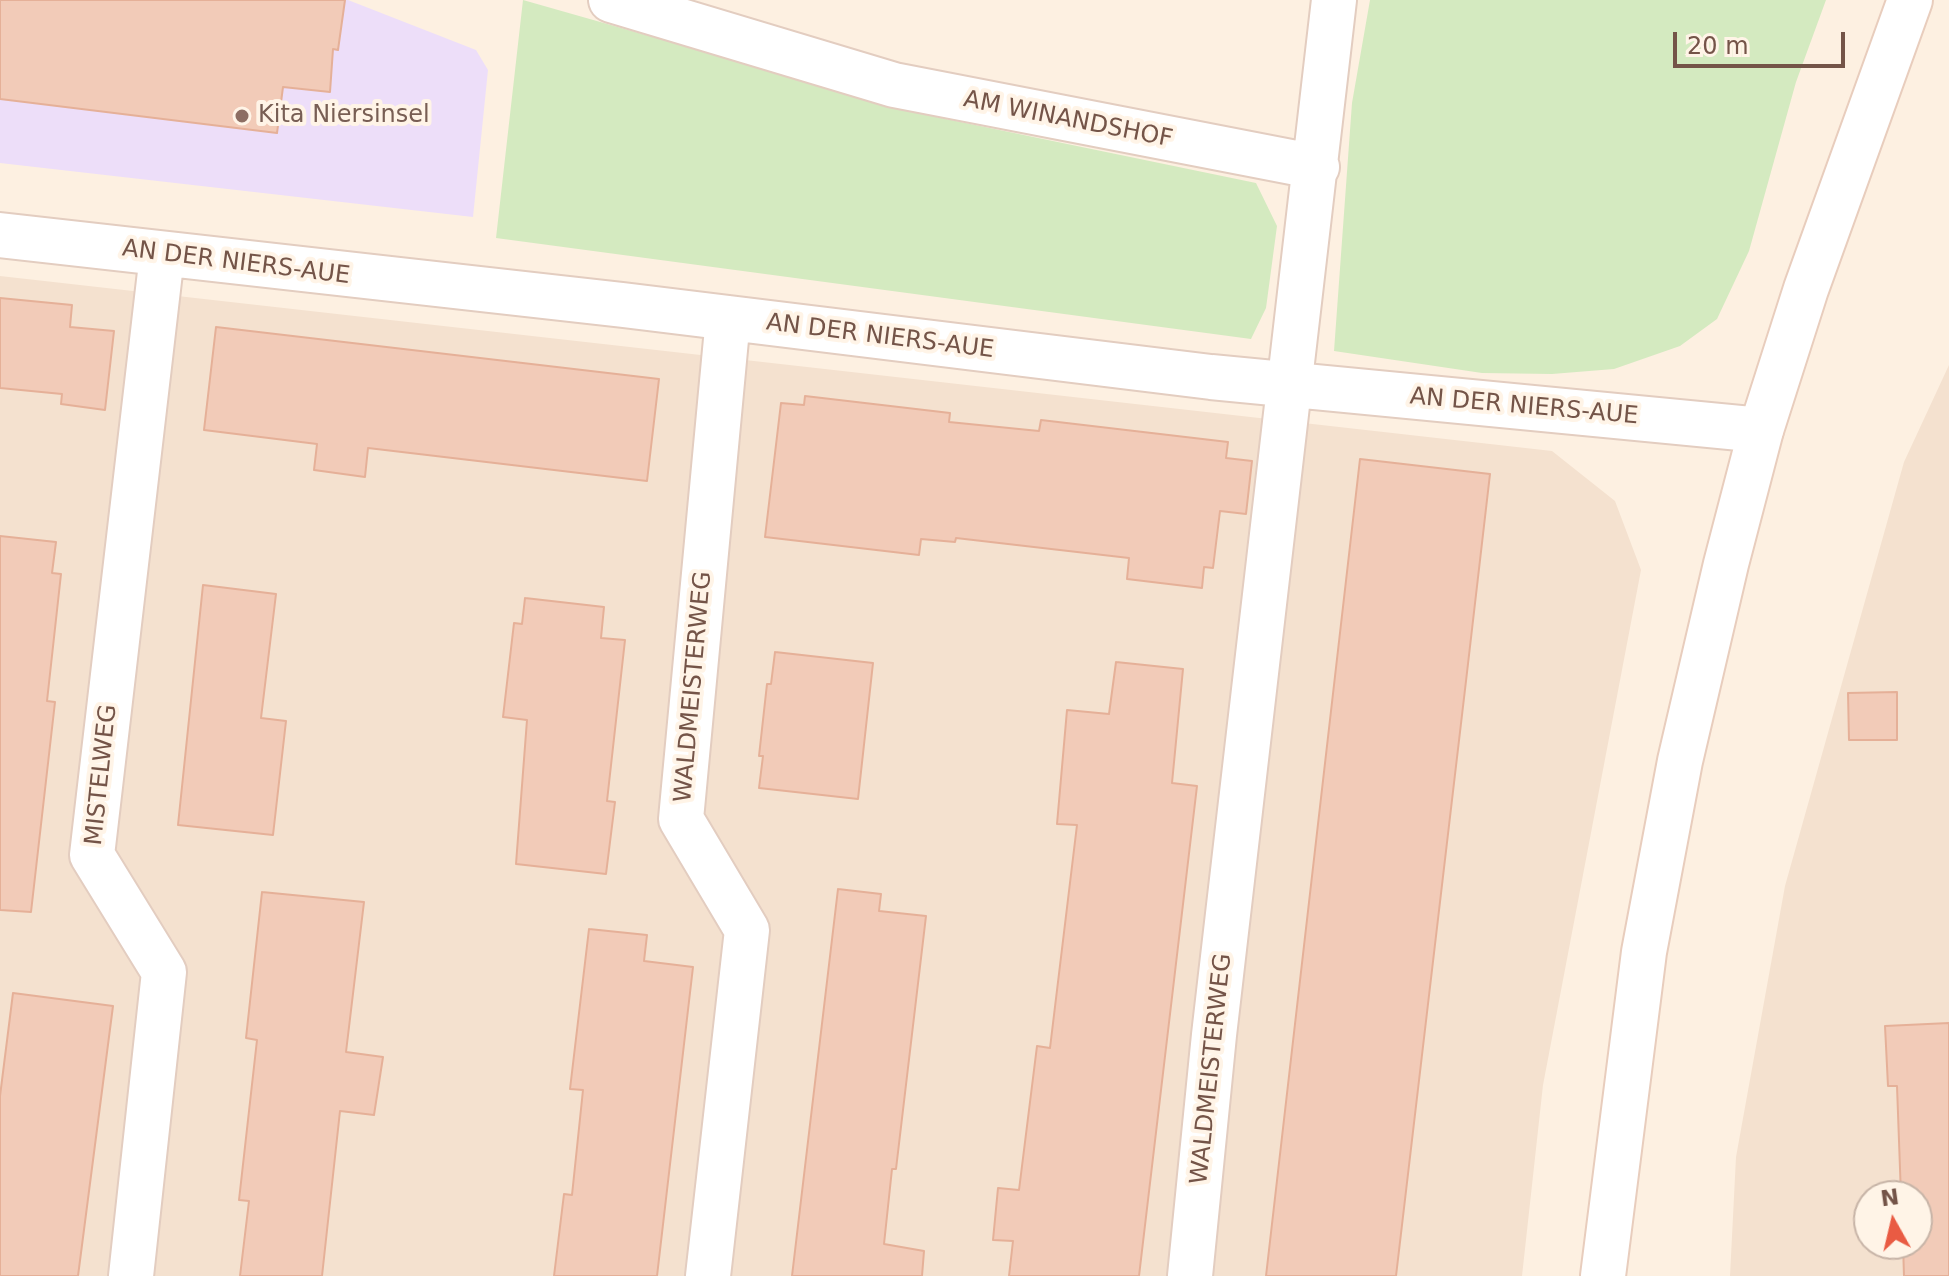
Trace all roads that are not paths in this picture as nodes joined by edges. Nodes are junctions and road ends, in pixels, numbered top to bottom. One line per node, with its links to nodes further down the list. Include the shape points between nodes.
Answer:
1 (611, 0): 4 (street, AM WINANDSHOF, via 894,85)
2 (1334, 0): 4 (street)
3 (1910, 0): 9 (street)
4 (1317, 167): 8 (street)
5 (0, 235): 6 (street, AN DER NIERS-AUE)
6 (162, 255): 7 (street, AN DER NIERS-AUE); 10 (street, MISTELWEG, via 92,855 164,972)
7 (728, 318): 8 (street, AN DER NIERS-AUE); 11 (street, WALDMEISTERWEG, via 681,819 747,930)
8 (1292, 385): 9 (street, AN DER NIERS-AUE); 12 (street, WALDMEISTERWEG)
9 (1761, 430): 13 (street, via 1680,761 1647,937)
10 (131, 1276)
11 (708, 1276)
12 (1190, 1276)
13 (1603, 1276)

